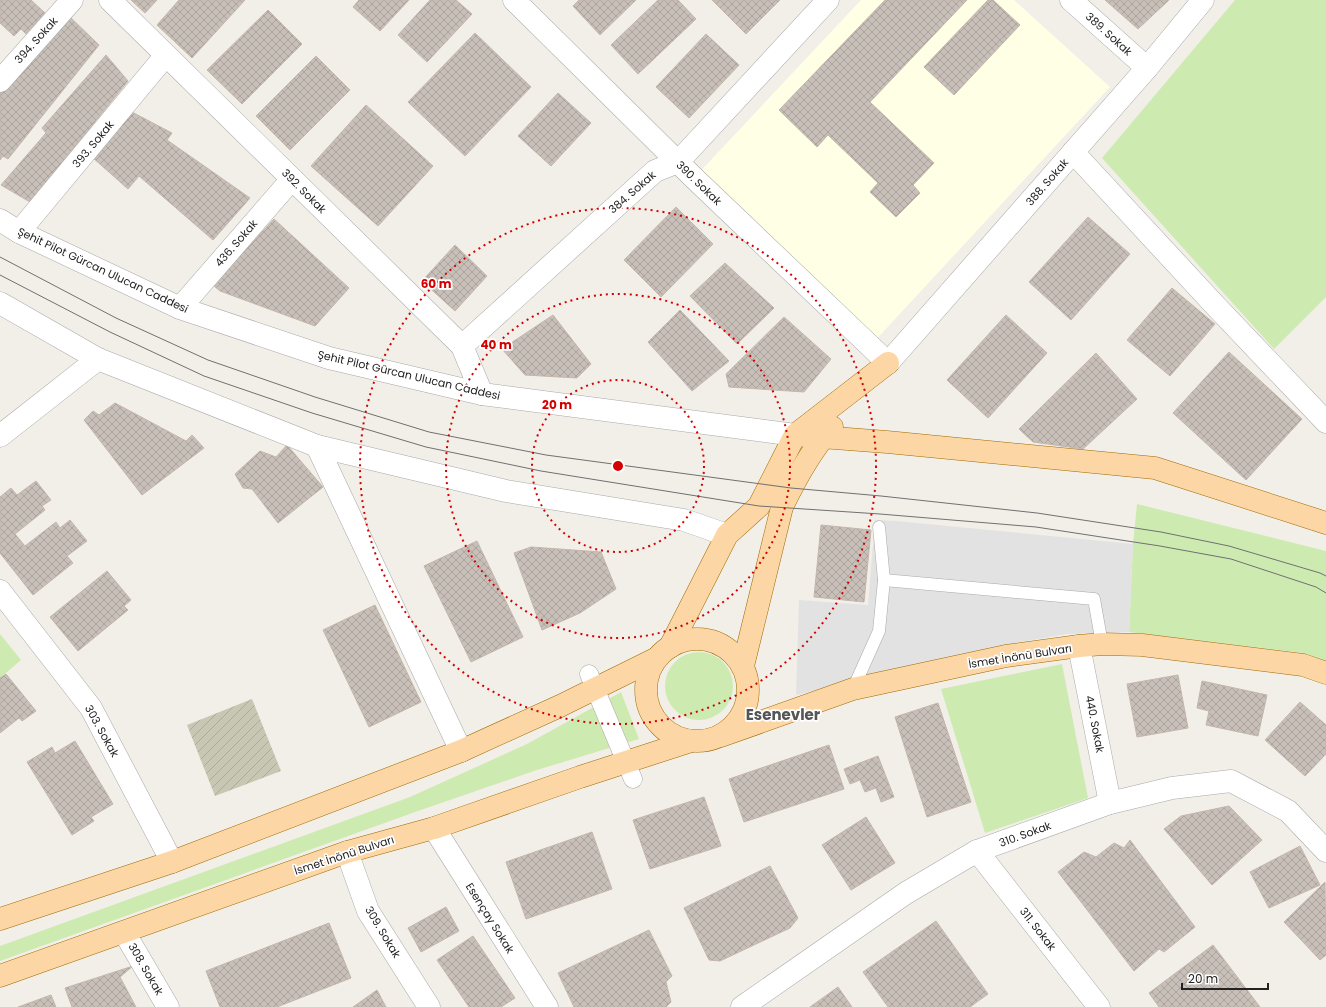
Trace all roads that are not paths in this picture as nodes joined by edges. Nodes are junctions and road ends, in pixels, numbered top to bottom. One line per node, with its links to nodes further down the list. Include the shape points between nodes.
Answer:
1 (72, 0): 9 (street, 394. Sokak)
2 (110, 0): 7 (street, 392. Sokak)
3 (514, 0): 11 (street, 390. Sokak)
4 (828, 0): 11 (street, 384. Sokak)
5 (1071, 0): 8 (street, 389. Sokak)
6 (1203, 0): 8 (street, 388. Sokak)
7 (166, 56): 12 (street, 392. Sokak); 14 (street, 393. Sokak)
8 (1148, 68): 10 (street, 388. Sokak)
9 (0, 81)
10 (1073, 152): 19 (street, 388. Sokak); 21 (street)
11 (678, 162): 17 (street, 384. Sokak, via 655,171); 19 (street, 390. Sokak)
12 (292, 179): 16 (street, 436. Sokak); 17 (street, 392. Sokak)
13 (0, 220): 14 (street, Şehit Pilot Gürcan Ulucan Caddesi)
14 (19, 232): 16 (street, Şehit Pilot Gürcan Ulucan Caddesi)
15 (0, 303): 18 (street)
16 (180, 308): 20 (street, Şehit Pilot Gürcan Ulucan Caddesi, via 328,358)
17 (462, 346): 20 (street, 392. Sokak)
18 (98, 359): 23 (street); 25 (street)
19 (888, 363): 22 (main road); 24 (main road)
20 (482, 394): 22 (street, Şehit Pilot Gürcan Ulucan Caddesi)
21 (1326, 422)
22 (794, 435): 24 (main road); 28 (main road, via 759,506)
23 (0, 436)
24 (824, 436): 26 (main road, via 1155,468); 34 (main road, via 782,507)
25 (317, 446): 28 (street, via 506,491 684,520); 40 (street)
26 (1326, 523)
27 (879, 527): 29 (lane)
28 (727, 534): 33 (main road)
29 (884, 580): 31 (lane, via 1094,599); 37 (lane, via 879,630)
30 (0, 591): 47 (street, 303. Sokak, via 91,708)
31 (1102, 644): 32 (main road, İsmet İnönü Bulvarı); 35 (main road, İsmet İnönü Bulvarı, via 1142,645 1303,665)
32 (1079, 646): 37 (main road, İsmet İnönü Bulvarı, via 1006,656); 42 (street, 440. Sokak)
33 (663, 652): 34 (main road, via 685,640 702,639 719,643 733,653); 36 (main road); 39 (main road, via 649,672 646,687 648,703 654,717 664,728 676,737)
34 (743, 666): 38 (main road, via 749,686 747,706 737,723)
35 (1326, 673)
36 (592, 682): 40 (main road, via 560,706); 41 (street)
37 (853, 690): 38 (main road, İsmet İnönü Bulvarı)
38 (721, 736): 39 (main road, via 712,740)
39 (691, 741): 41 (main road, İsmet İnönü Bulvarı)
40 (461, 751): 47 (main road)
41 (630, 771): 43 (main road, İsmet İnönü Bulvarı)
42 (1110, 803): 44 (street, 310. Sokak); 45 (street, 310. Sokak, via 1172,788 1231,781 1288,811)
43 (434, 828): 46 (main road, İsmet İnönü Bulvarı); 53 (street, Esençay Sokak)
44 (977, 851): 54 (street, 310. Sokak, via 906,893); 55 (street, 311. Sokak)
45 (1326, 851)
46 (347, 852): 49 (main road, İsmet İnönü Bulvarı); 52 (street, 309. Sokak, via 368,911)
47 (172, 862): 48 (main road)
48 (0, 919)
49 (124, 932): 50 (main road, İsmet İnönü Bulvarı); 51 (street, 308. Sokak)
50 (0, 976)
51 (168, 1007)
52 (429, 1007)
53 (547, 1007)
54 (742, 1007)
55 (1099, 1007)

